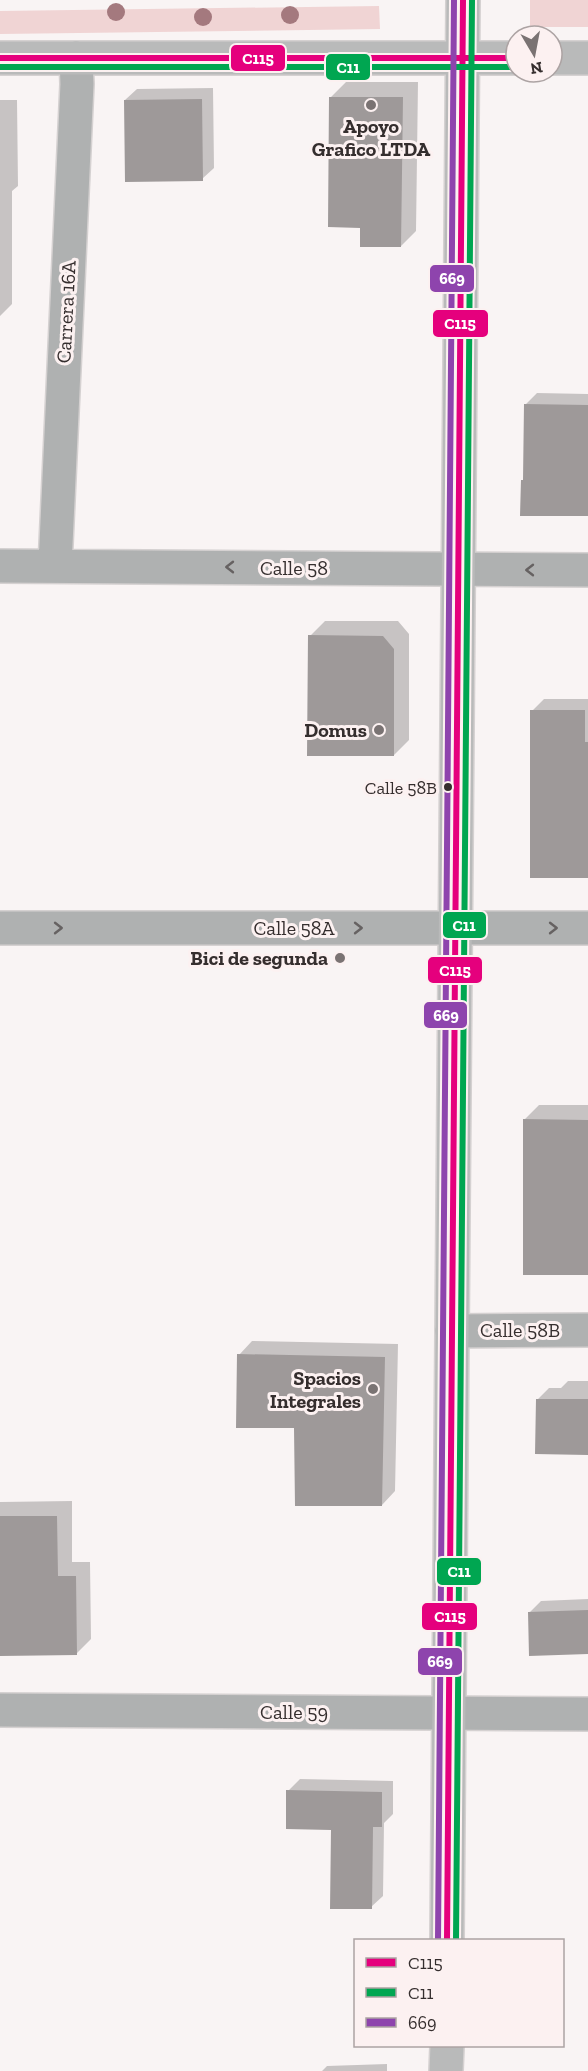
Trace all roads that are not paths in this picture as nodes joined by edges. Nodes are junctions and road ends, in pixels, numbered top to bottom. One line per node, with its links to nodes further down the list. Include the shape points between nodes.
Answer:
1 (462, 0): 4 (main road)
2 (0, 58): 3 (main road)
3 (76, 58): 4 (main road); 9 (street, Carrera 16A)
4 (462, 58): 5 (main road); 10 (main road)
5 (504, 58)
6 (564, 58): 7 (main road)
7 (588, 58)
8 (0, 566): 9 (street, Calle 58)
9 (55, 566): 10 (street, Calle 58, one-way to 9)
10 (458, 569): 11 (street, Calle 58, one-way to 10); 13 (main road)
11 (588, 570)
12 (0, 928): 13 (street, Calle 58A, one-way to 13)
13 (455, 928): 14 (street, Calle 58A, one-way to 14); 16 (main road)
14 (588, 928)
15 (588, 1330): 16 (street, Calle 58B)
16 (452, 1331): 18 (main road)
17 (0, 1710): 18 (street, Calle 59)
18 (449, 1713): 19 (street, Calle 59); 20 (main road)
19 (588, 1714)
20 (447, 1939)
21 (447, 2047): 22 (main road)
22 (446, 2071)

